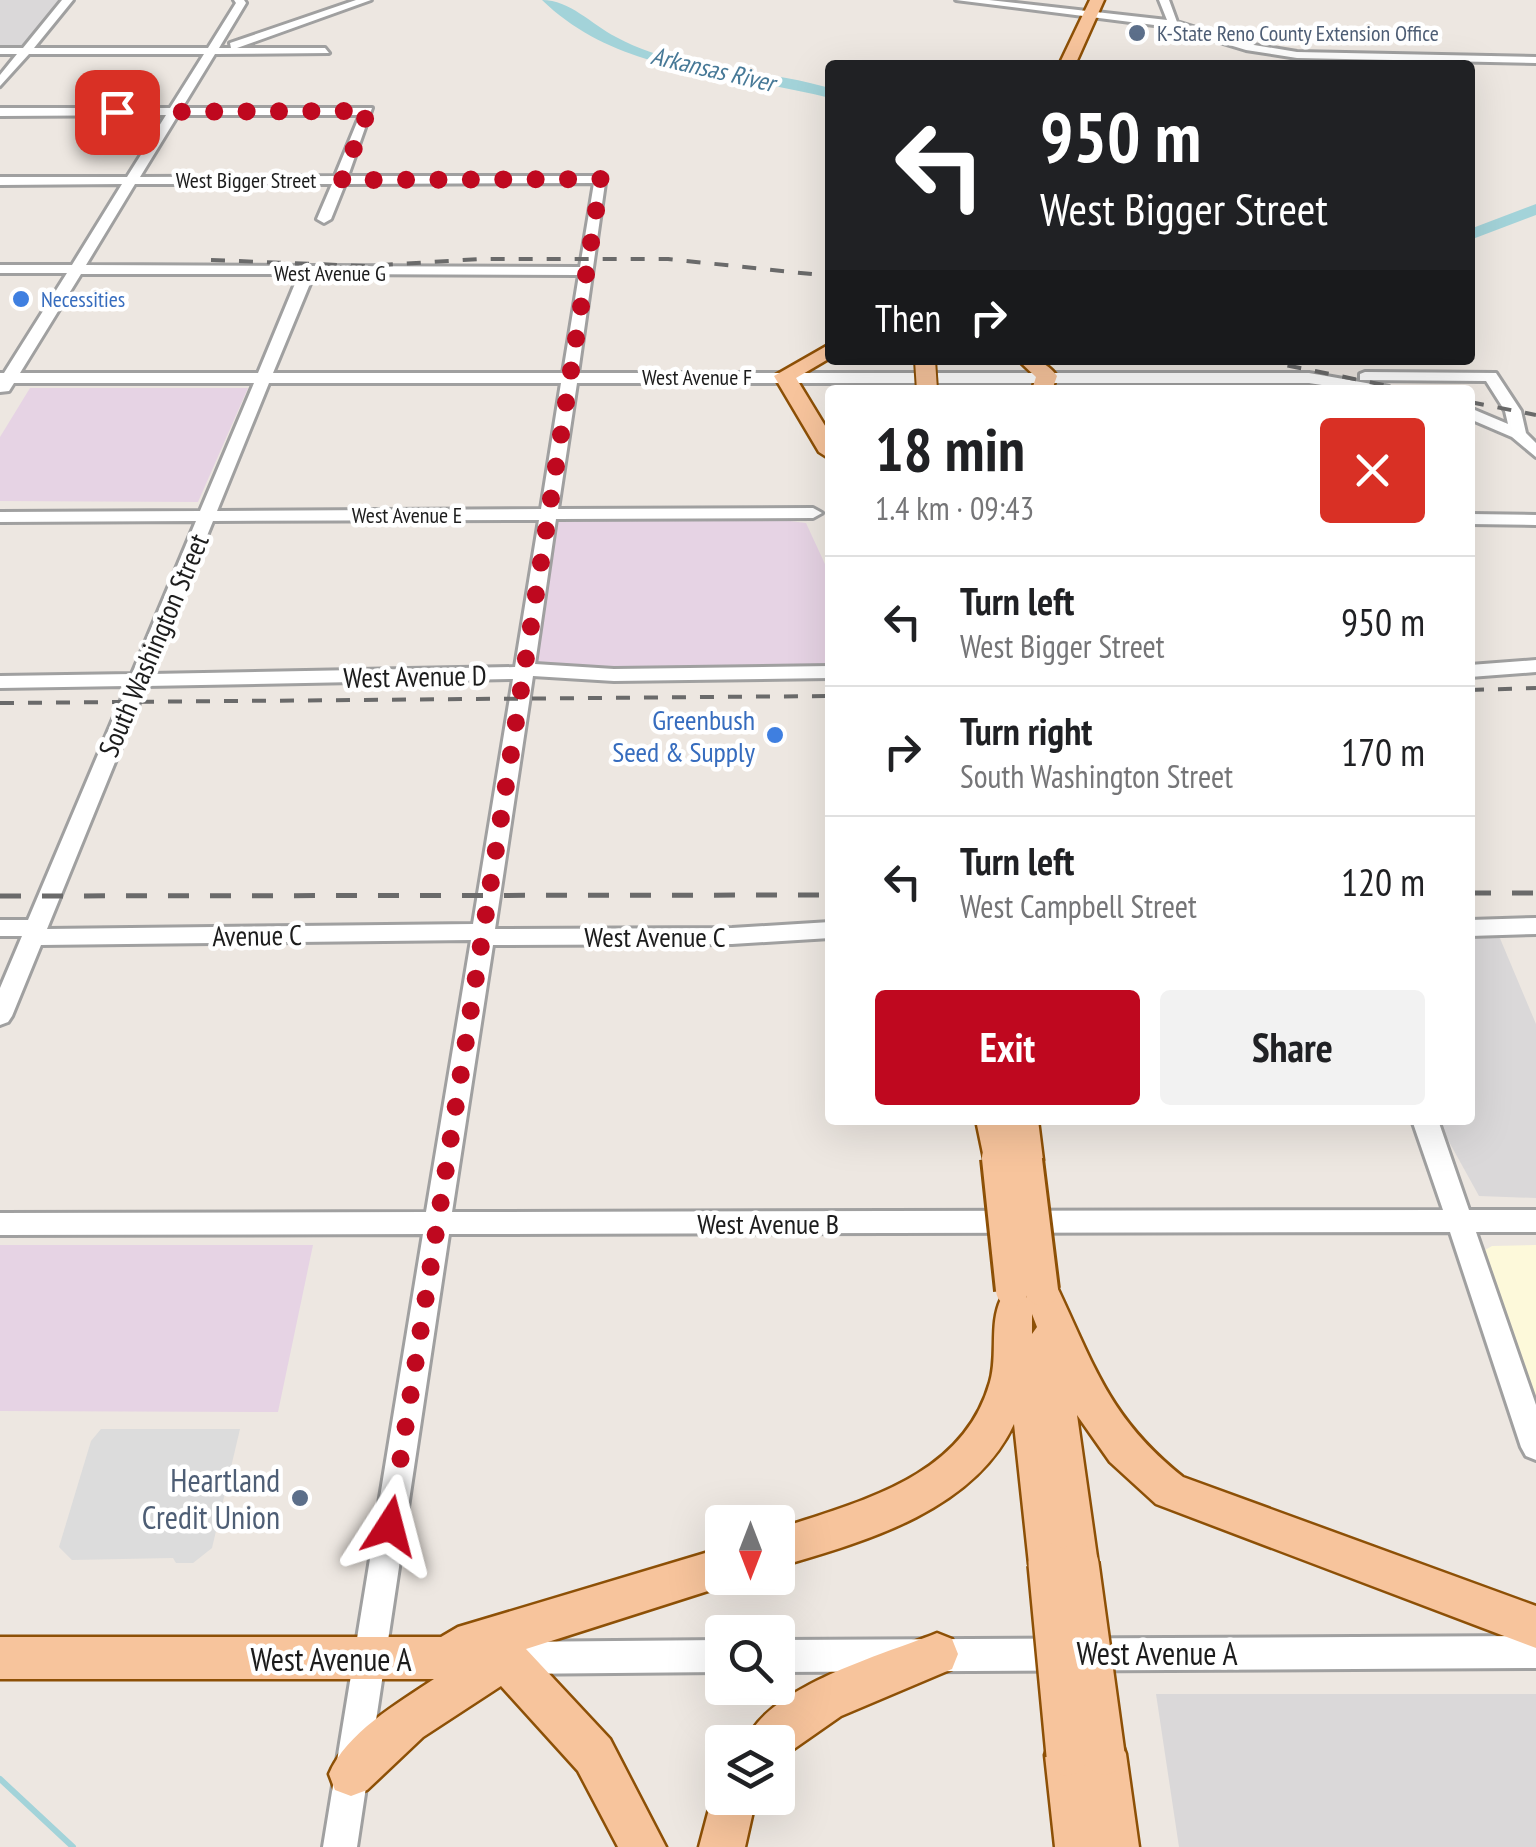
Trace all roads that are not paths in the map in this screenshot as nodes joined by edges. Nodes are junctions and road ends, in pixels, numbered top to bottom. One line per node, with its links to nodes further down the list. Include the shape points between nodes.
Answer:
1 (68, 0): 13 (street)
2 (366, 0): 9 (street)
3 (961, 0): 6 (street)
4 (1164, 0): 8 (street)
5 (240, 2): 10 (street)
6 (991, 2): 7 (street)
7 (1094, 7): 8 (street); 16 (main road)
8 (1171, 24): 17 (street, via 1297,55)
9 (280, 28): 10 (street); 11 (street)
10 (222, 34): 11 (street); 14 (street)
11 (266, 34): 14 (street)
12 (0, 51): 13 (street)
13 (25, 51): 14 (street); 18 (street)
14 (212, 52): 15 (street); 20 (street)
15 (325, 52)
16 (1070, 60)
17 (1536, 60)
18 (0, 82)
19 (0, 112): 20 (street)
20 (174, 112): 21 (street, via 368,111); 23 (street)
21 (342, 180): 23 (street, West Bigger Street); 24 (street); 27 (street, West Bigger Street, via 601,179)
22 (0, 181): 23 (street, West Bigger Street)
23 (132, 181): 26 (street)
24 (324, 219)
25 (0, 269): 26 (street, West Avenue G)
26 (75, 270): 28 (street, West Avenue G); 34 (street)
27 (585, 271): 28 (street, West Avenue G); 31 (street)
28 (307, 273): 32 (street, South Washington Street)
29 (825, 353): 30 (main road)
30 (784, 376): 31 (street, West Avenue F); 35 (street, West Avenue F); 40 (main road)
31 (568, 377): 32 (street, West Avenue F); 42 (street)
32 (264, 378): 34 (street, West Avenue F); 44 (street, South Washington Street)
33 (1309, 378): 36 (street, West Avenue F); 37 (street, West Avenue F); 39 (street, via 1492,376)
34 (3, 383)
35 (1045, 383): 36 (street, West Avenue F)
36 (1173, 384)
37 (1353, 385)
38 (1475, 415): 39 (street)
39 (1518, 434): 41 (street)
40 (825, 444)
41 (1536, 452)
42 (549, 514): 43 (street, West Avenue E); 44 (street, West Avenue E); 49 (street)
43 (814, 514)
44 (206, 516): 45 (street, West Avenue E); 52 (street, South Washington Street)
45 (0, 518)
46 (1475, 519): 47 (street)
47 (1536, 520)
48 (1536, 666): 51 (street)
49 (524, 672): 50 (street, West Avenue D); 52 (street, West Avenue D); 59 (street)
50 (825, 672)
51 (1475, 672)
52 (137, 680): 53 (street, West Avenue D); 58 (street, South Washington Street)
53 (0, 682)
54 (1536, 926): 56 (street)
55 (0, 928): 58 (street, Avenue C)
56 (1475, 928)
57 (825, 930): 59 (street, West Avenue C)
58 (35, 933): 59 (street, Avenue C); 60 (street, South Washington Street)
59 (481, 935): 67 (street)
60 (0, 1016)
61 (995, 1125): 64 (main road)
62 (1019, 1125): 64 (main road)
63 (1427, 1125): 65 (street)
64 (1012, 1159): 69 (main road, bridge)
65 (1460, 1221): 66 (street, West Avenue B); 67 (street, West Avenue B); 70 (street)
66 (1536, 1221)
67 (438, 1223): 68 (street, West Avenue B); 80 (street)
68 (0, 1224)
69 (1028, 1297): 71 (main road, via 1000,1406 982,1443 949,1480); 73 (main road, via 1102,1424 1134,1464 1170,1491); 83 (main road, bridge, via 1026,1358 1064,1564)
70 (1536, 1446)
71 (795, 1542)
72 (705, 1574): 81 (main road)
73 (1536, 1628)
74 (1536, 1652): 75 (street, West Avenue A)
75 (938, 1654): 77 (street, West Avenue A); 82 (main road, via 825,1702)
76 (705, 1656): 79 (street, West Avenue A)
77 (795, 1656)
78 (0, 1658): 80 (main road, West Avenue A)
79 (505, 1658): 81 (main road, West Avenue A); 84 (main road, via 408,1722); 87 (main road, via 594,1755)
80 (368, 1659): 81 (main road, West Avenue A); 84 (street)
81 (421, 1659)
82 (789, 1725)
83 (1085, 1755): 89 (main road); 90 (main road)
84 (351, 1774): 86 (street)
85 (730, 1815): 88 (main road)
86 (340, 1847)
87 (644, 1847)
88 (722, 1847)
89 (1078, 1847)
90 (1116, 1847)

